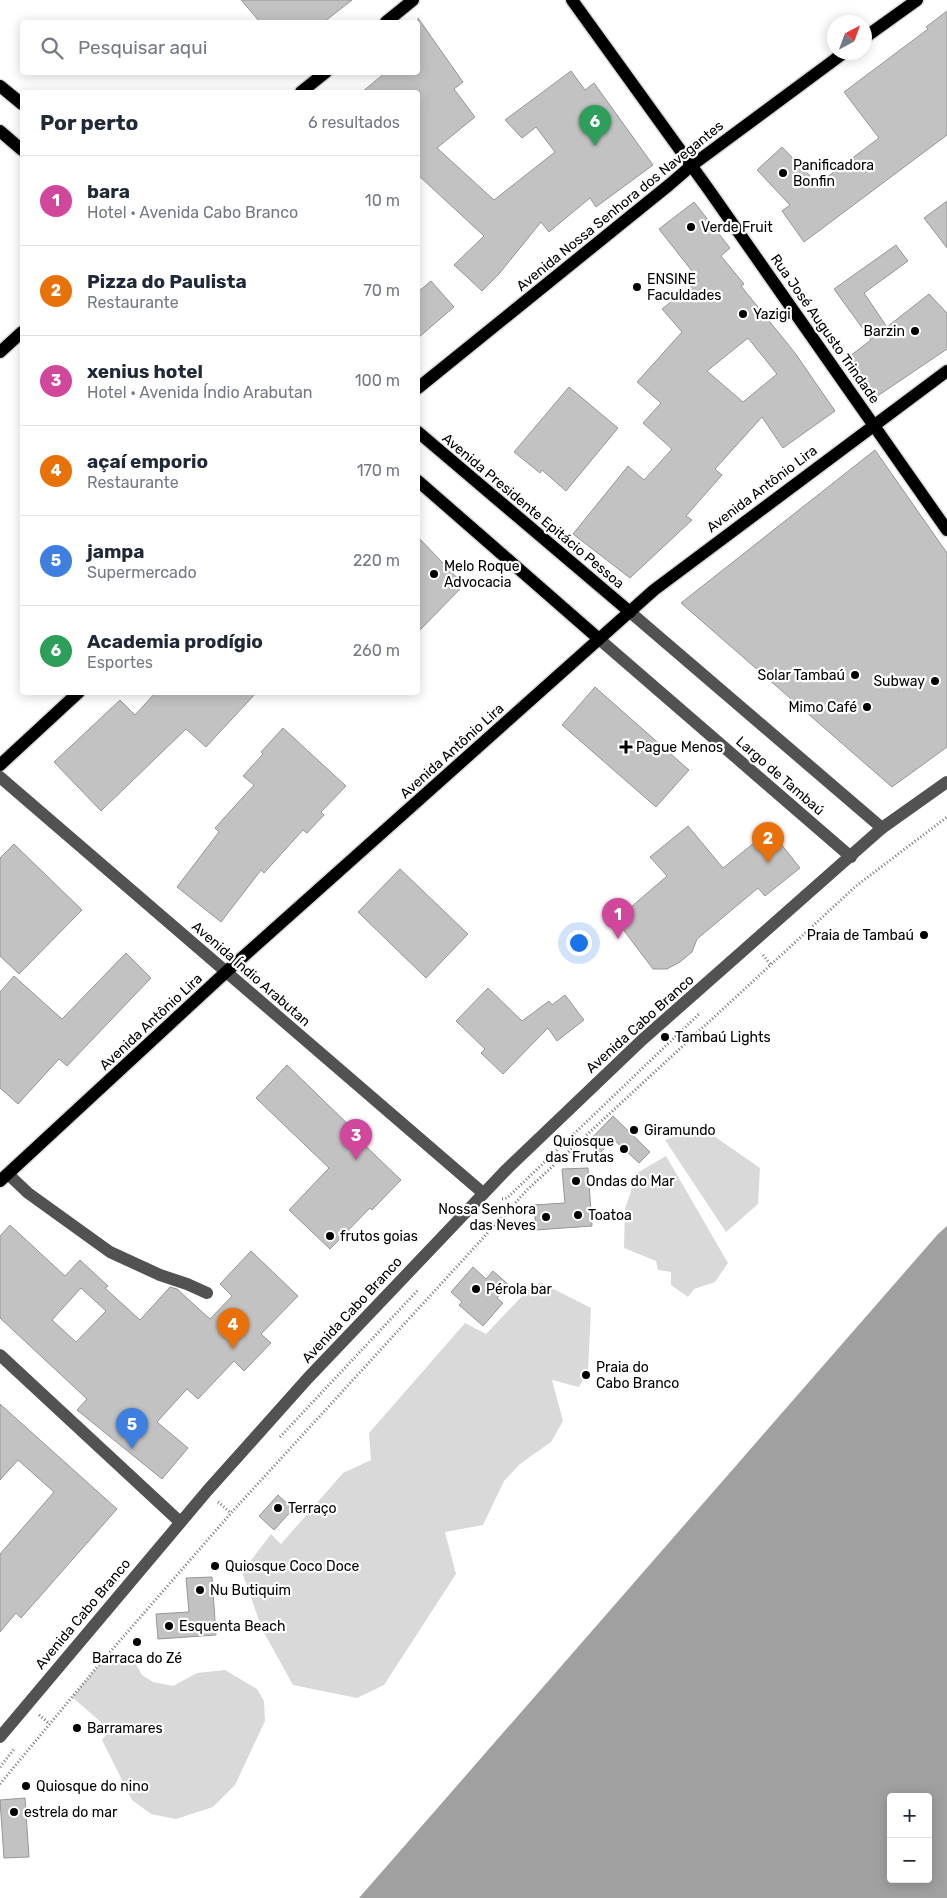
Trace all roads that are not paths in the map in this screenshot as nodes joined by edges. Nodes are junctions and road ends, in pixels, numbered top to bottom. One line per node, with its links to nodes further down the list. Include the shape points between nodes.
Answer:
1 (413, 0): 4 (main road)
2 (572, 0): 13 (main road, Rua José Augusto Trindade)
3 (917, 0): 5 (main road)
4 (388, 20)
5 (872, 32)
6 (834, 60): 13 (main road, Avenida Nossa Senhora dos Navegantes)
7 (322, 75): 9 (main road)
8 (0, 86): 10 (main road)
9 (304, 90)
10 (20, 102)
11 (0, 131): 12 (main road)
12 (20, 148)
13 (690, 166): 17 (main road, Avenida Nossa Senhora dos Navegantes); 18 (main road, Rua José Augusto Trindade)
14 (20, 334): 15 (main road)
15 (0, 352)
16 (947, 371): 18 (main road, Avenida Antônio Lira)
17 (420, 386)
18 (874, 425): 21 (main road, Rua José Augusto Trindade); 22 (main road, Avenida Antônio Lira, via 654,590)
19 (420, 434): 22 (main road, Avenida Presidente Epitácio Pessoa)
20 (420, 483): 23 (main road)
21 (947, 530)
22 (630, 612): 23 (main road, Avenida Antônio Lira); 28 (street, Largo de Tambaú)
23 (599, 640): 29 (street, Largo de Tambaú); 30 (main road, Avenida Antônio Lira)
24 (76, 695): 25 (main road)
25 (0, 765)
26 (0, 777): 30 (street, Avenida Índio Arabutan)
27 (947, 782): 28 (street, Avenida Cabo Branco)
28 (882, 828): 29 (street, Avenida Cabo Branco)
29 (851, 857): 32 (street, Avenida Cabo Branco, via 642,1040)
30 (226, 972): 31 (main road, Avenida Antônio Lira); 32 (street, Avenida Índio Arabutan)
31 (4, 1177): 33 (street, via 110,1252)
32 (483, 1193): 35 (street, Avenida Cabo Branco, via 308,1378)
33 (208, 1293)
34 (0, 1355): 35 (street)
35 (180, 1522): 36 (street, Avenida Cabo Branco)
36 (0, 1738)

